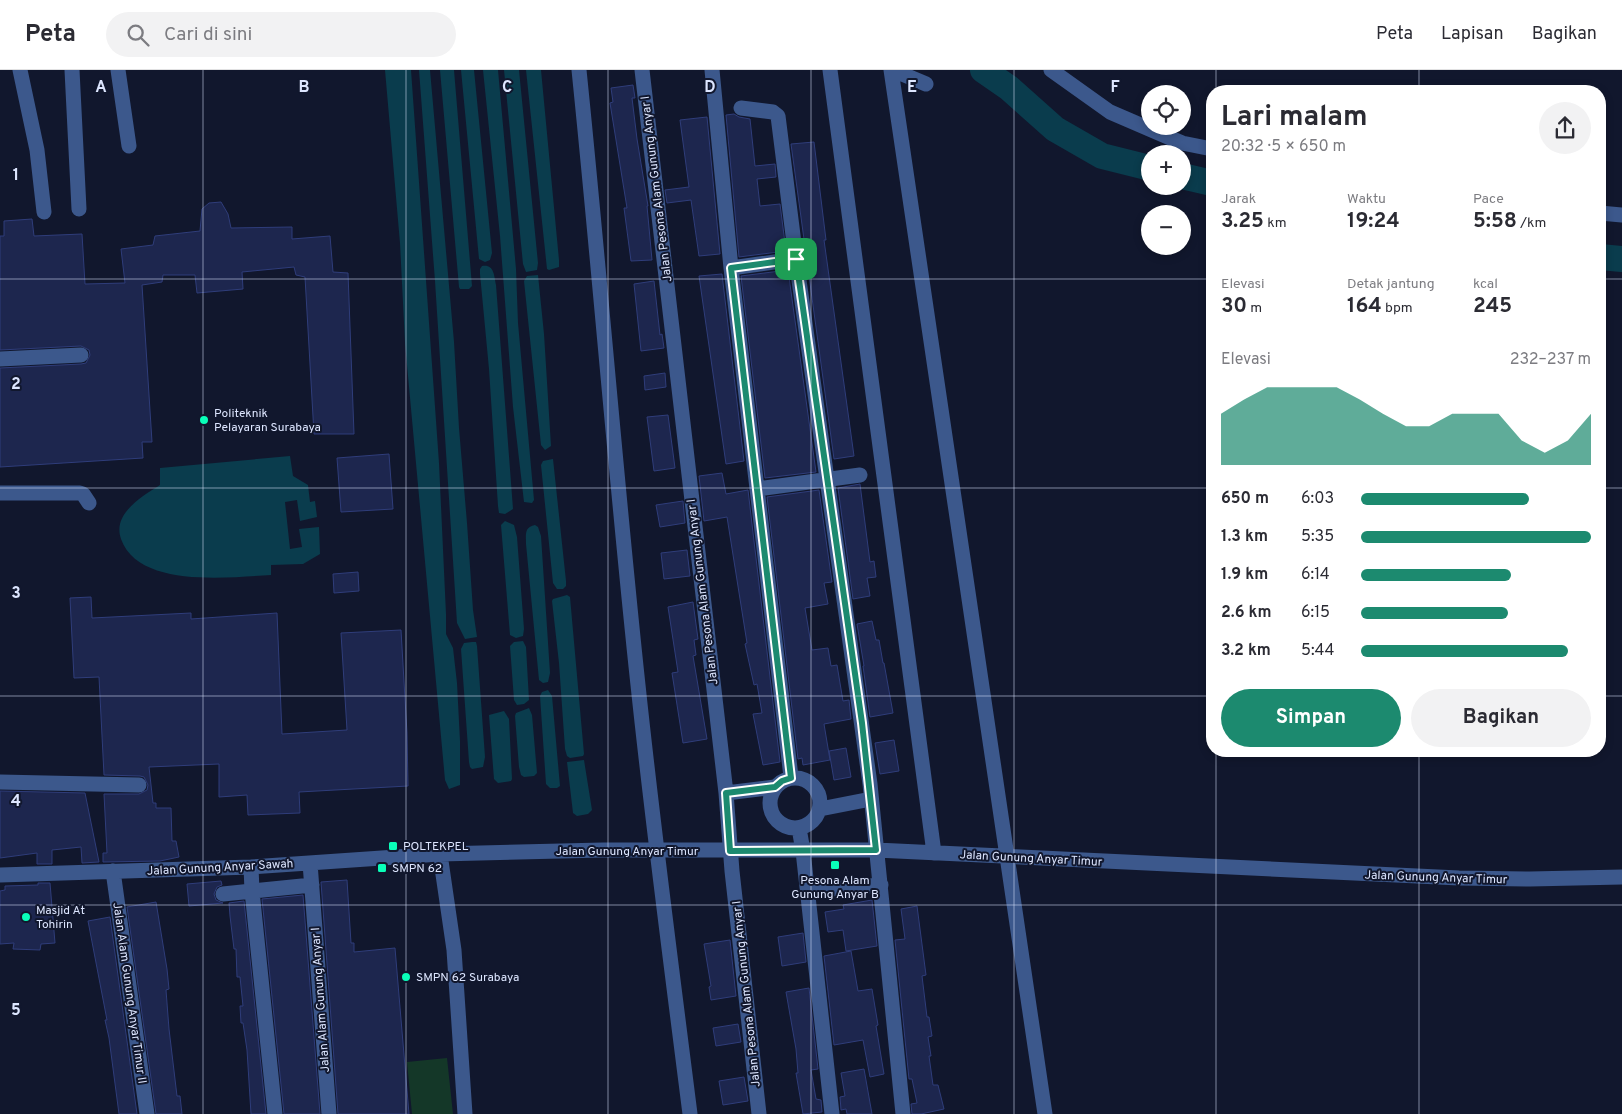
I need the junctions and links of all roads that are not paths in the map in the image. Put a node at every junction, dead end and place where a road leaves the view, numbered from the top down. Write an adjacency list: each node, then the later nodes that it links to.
1 (20, 70): 15 (street)
2 (72, 70): 14 (street)
3 (118, 70): 12 (street)
4 (579, 70): 35 (street)
5 (642, 70): 31 (street, Jalan Pesona Alam Gunung Anyar I)
6 (712, 70): 19 (street)
7 (830, 70): 39 (street)
8 (892, 70): 10 (street); 41 (street)
9 (1051, 70): 13 (street)
10 (926, 84)
11 (741, 108): 18 (street)
12 (129, 146)
13 (1206, 148)
14 (79, 209)
15 (44, 212)
16 (1606, 214): 17 (street)
17 (1622, 215)
18 (796, 259): 19 (street); 23 (street)
19 (731, 268): 24 (street)
20 (81, 355): 21 (street)
21 (0, 359)
22 (860, 475): 23 (street)
23 (828, 479): 24 (street); 32 (street)
24 (757, 489): 27 (street)
25 (0, 493): 26 (street)
26 (89, 504)
27 (791, 778): 30 (street); 33 (street)
28 (0, 782): 29 (street)
29 (139, 785)
30 (775, 787): 31 (street); 34 (street)
31 (726, 793): 37 (street, Jalan Pesona Alam Gunung Anyar I)
32 (872, 799): 33 (street); 36 (street)
33 (820, 809): 34 (street)
34 (799, 828): 38 (street)
35 (657, 850): 37 (street, Jalan Gunung Anyar Timur); 40 (street, Jalan Gunung Anyar Timur); 56 (street)
36 (876, 850): 38 (street, Jalan Gunung Anyar Timur); 39 (street, Jalan Gunung Anyar Timur); 48 (street)
37 (730, 851): 38 (street, Jalan Gunung Anyar Timur); 57 (street, Jalan Pesona Alam Gunung Anyar I)
38 (803, 851): 50 (street)
39 (934, 853): 41 (street, Jalan Gunung Anyar Timur)
40 (440, 854): 42 (street, Jalan Gunung Anyar Sawah); 55 (street)
41 (1006, 856): 46 (street, Jalan Gunung Anyar Timur); 60 (street)
42 (310, 863): 43 (street, Jalan Gunung Anyar Sawah); 47 (street, Jalan Alam Gunung Anyar I)
43 (251, 866): 44 (street, Jalan Gunung Anyar Sawah); 49 (street)
44 (113, 871): 45 (street, Jalan Gunung Anyar Sawah); 52 (street, Jalan Alam Gunung Anyar Timur II)
45 (0, 875)
46 (1622, 877)
47 (312, 885): 49 (street); 54 (street, Jalan Alam Gunung Anyar I)
48 (881, 885): 50 (street); 59 (street)
49 (252, 890): 51 (street); 53 (street)
50 (808, 890): 58 (street)
51 (223, 894)
52 (147, 1114)
53 (275, 1114)
54 (329, 1114)
55 (465, 1114)
56 (690, 1114)
57 (759, 1114)
58 (832, 1114)
59 (903, 1114)
60 (1045, 1114)

